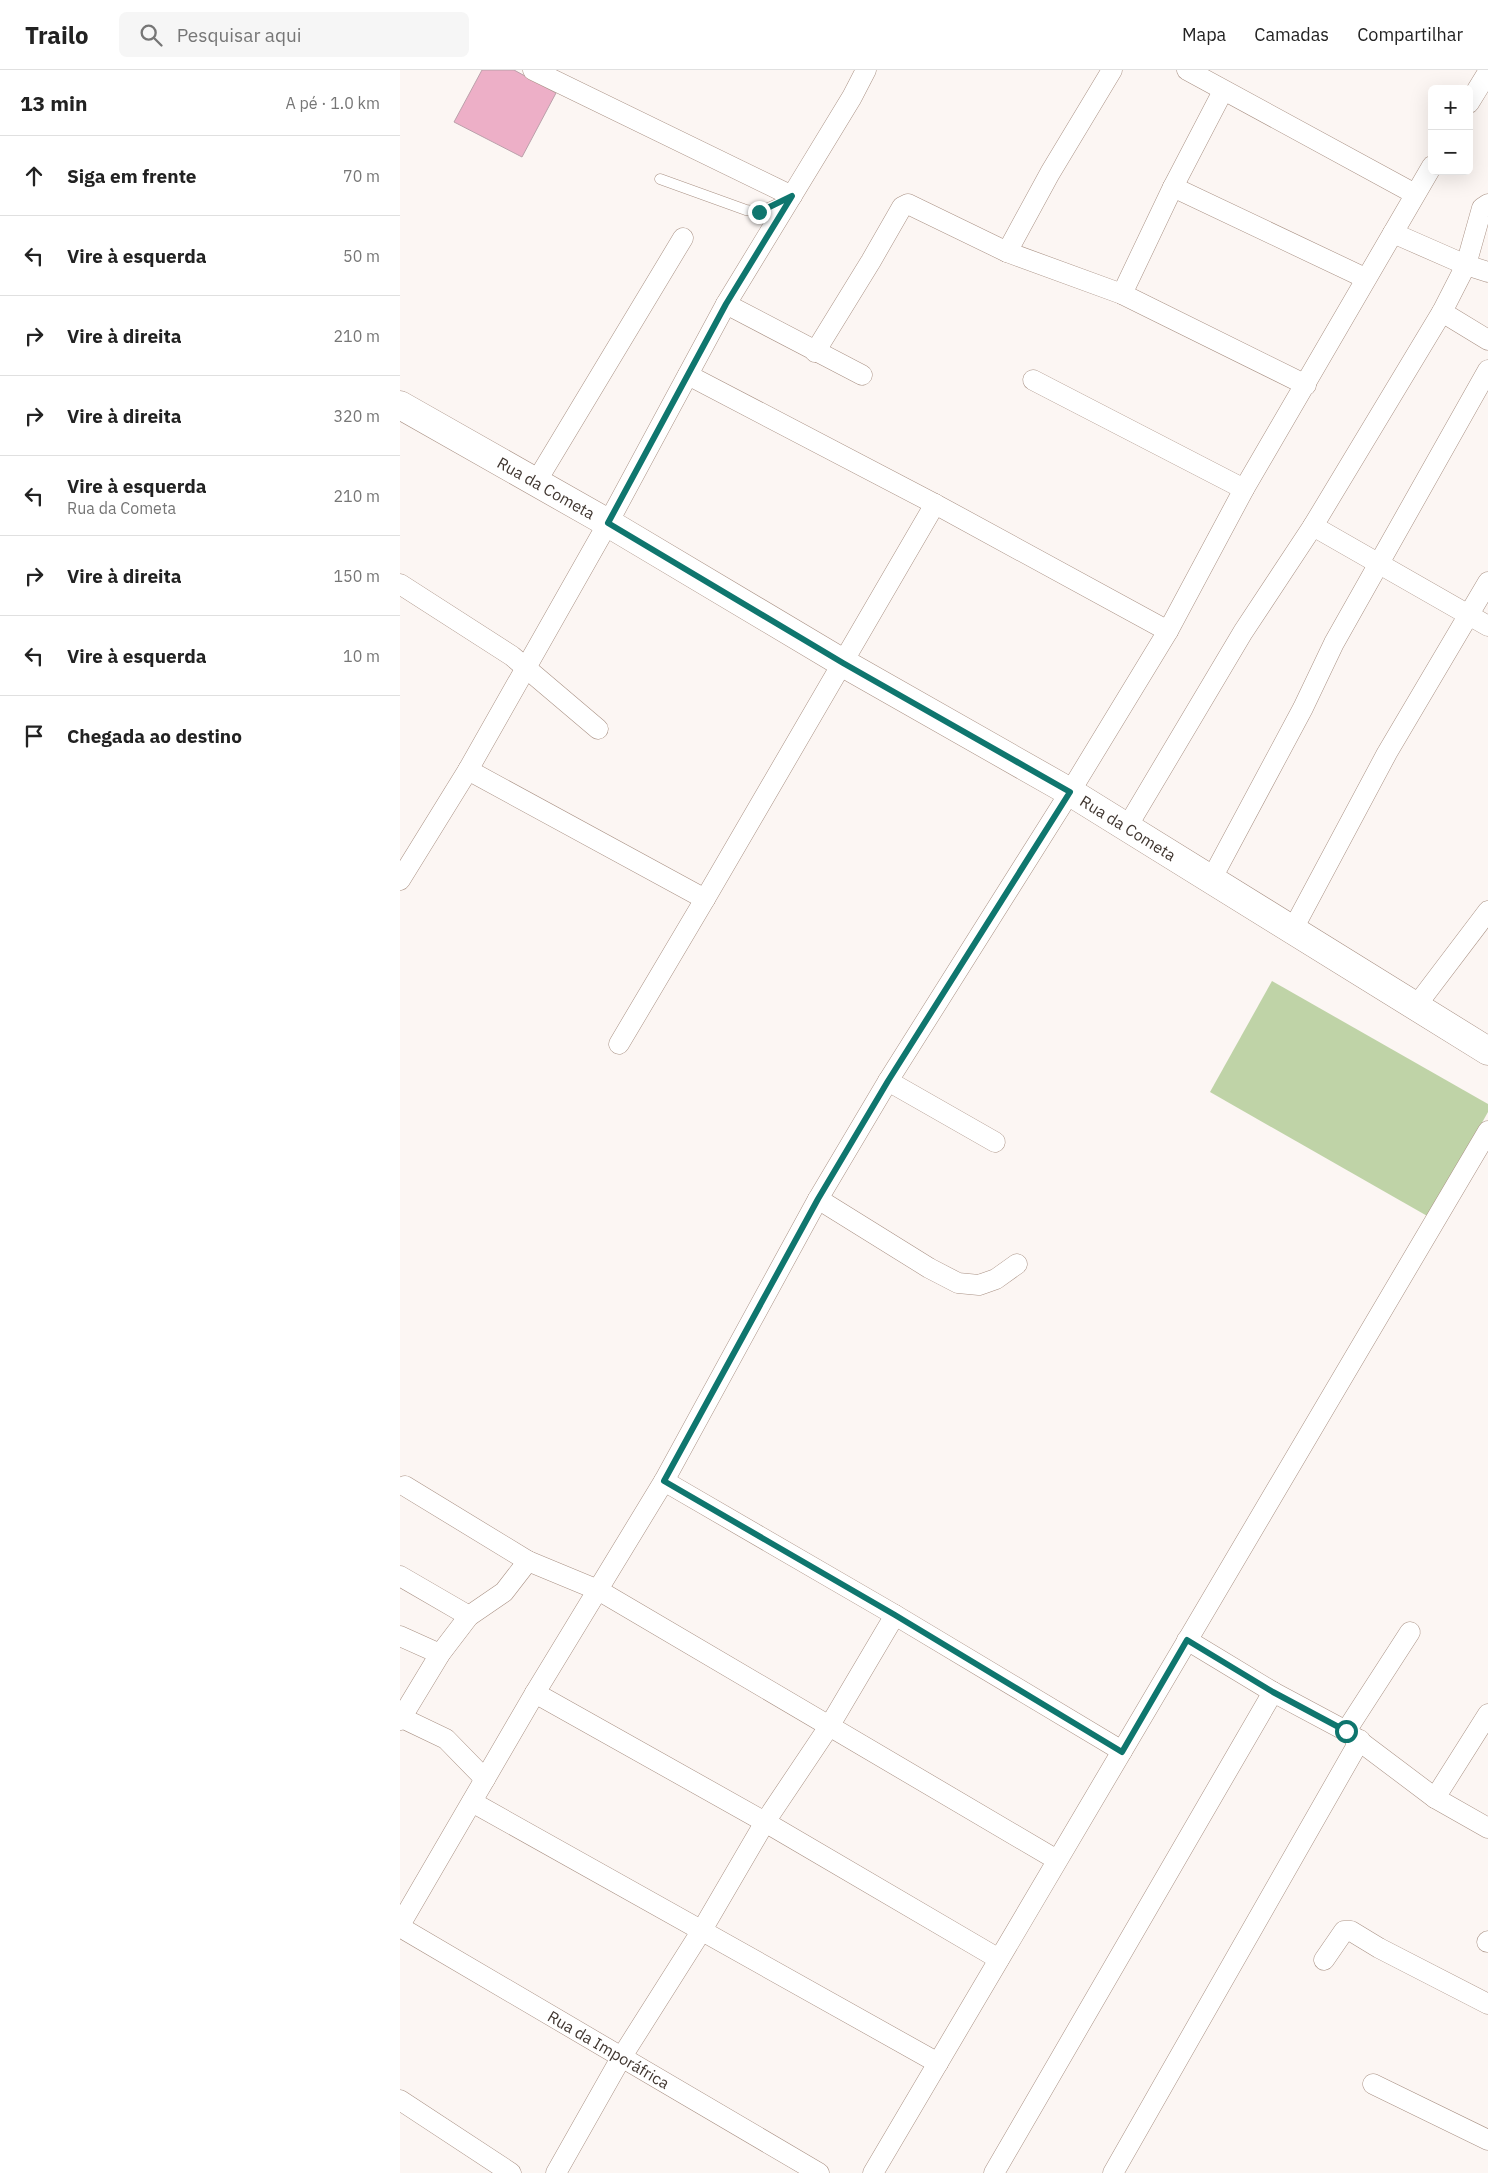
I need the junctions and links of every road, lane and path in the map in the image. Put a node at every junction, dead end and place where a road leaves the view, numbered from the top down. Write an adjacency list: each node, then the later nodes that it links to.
1 (533, 70): 12 (street)
2 (866, 70): 12 (street)
3 (1112, 70): 16 (street)
4 (1187, 70): 6 (street)
5 (1488, 72): 7 (street)
6 (1217, 81): 10 (street); 11 (street)
7 (1473, 96)
8 (1428, 173): 11 (street)
9 (660, 179): 12 (lane)
10 (1173, 187): 19 (street); 20 (street)
11 (1415, 194): 14 (street)
12 (792, 196): 21 (street)
13 (1488, 204): 17 (street)
14 (1393, 233): 17 (street); 19 (street)
15 (683, 238): 31 (street)
16 (1007, 252): 20 (street); 24 (street)
17 (1466, 264): 18 (street); 22 (street)
18 (1488, 272)
19 (1365, 278): 29 (street)
20 (1122, 294): 29 (street)
21 (726, 304): 24 (street); 26 (street)
22 (1442, 312): 23 (street); 35 (street)
23 (1488, 340)
24 (815, 352): 27 (street)
25 (1488, 370): 36 (street)
26 (688, 375): 33 (street); 34 (street)
27 (862, 375)
28 (1033, 380): 32 (street)
29 (1306, 385): 32 (street)
30 (400, 405): 31 (street, Rua da Cometa)
31 (536, 482): 34 (street, Rua da Cometa)
32 (1244, 490): 41 (street)
33 (935, 504): 41 (street); 42 (street)
34 (608, 523): 42 (street, Rua da Cometa); 43 (street)
35 (1313, 526): 36 (street); 47 (street)
36 (1380, 565): 39 (street); 48 (street)
37 (1488, 582): 39 (street)
38 (402, 591): 43 (street)
39 (1469, 615): 40 (street); 52 (street)
40 (1488, 626)
41 (1168, 631): 46 (street)
42 (843, 663): 46 (street, Rua da Cometa); 50 (street)
43 (526, 668): 44 (street); 45 (street)
44 (598, 729)
45 (468, 770): 49 (street); 50 (street)
46 (1070, 792): 47 (street, Rua da Cometa); 56 (street)
47 (1127, 827): 48 (street, Rua da Cometa)
48 (1212, 878): 52 (street, Rua da Cometa)
49 (400, 880)
50 (705, 899): 54 (street)
51 (1488, 911): 53 (street)
52 (1293, 928): 53 (street, Rua da Cometa)
53 (1416, 1006): 55 (street, Rua da Cometa)
54 (618, 1044)
55 (1488, 1051)
56 (888, 1081): 58 (street); 59 (street)
57 (1488, 1131): 70 (street)
58 (996, 1142)
59 (818, 1199): 60 (street); 61 (street)
60 (1017, 1264)
61 (664, 1481): 65 (street); 66 (street)
62 (405, 1486): 63 (street)
63 (528, 1561): 65 (street); 67 (street)
64 (400, 1576): 67 (street)
65 (598, 1590): 73 (street); 76 (street)
66 (895, 1615): 76 (street); 78 (street)
67 (469, 1616): 71 (street)
68 (1410, 1632): 77 (street)
69 (400, 1636): 71 (street)
70 (1187, 1640): 72 (street); 78 (street)
71 (440, 1654): 75 (street)
72 (1273, 1692): 77 (street); 99 (street)
73 (535, 1693): 79 (street); 82 (street)
74 (1488, 1714): 80 (street)
75 (400, 1718): 79 (street)
76 (830, 1725): 82 (street); 84 (street)
77 (1353, 1736): 80 (street); 100 (street)
78 (1122, 1752): 84 (street)
79 (485, 1779): 81 (street)
80 (1435, 1798): 83 (street)
81 (472, 1802): 85 (street); 86 (street)
82 (765, 1822): 86 (street); 87 (street)
83 (1488, 1828)
84 (1057, 1860): 87 (street)
85 (400, 1926): 90 (street, Rua da Imporáfrica)
86 (702, 1930): 90 (street); 91 (street)
87 (999, 1959): 91 (street)
88 (1324, 1960): 89 (street)
89 (1488, 2004)
90 (621, 2058): 96 (street); 97 (street, Rua da Imporáfrica)
91 (938, 2063): 98 (street)
92 (1373, 2084): 94 (street)
93 (400, 2100): 95 (street)
94 (1488, 2140)
95 (511, 2173)
96 (556, 2173)
97 (819, 2173)
98 (873, 2173)
99 (994, 2173)
100 (1113, 2173)

